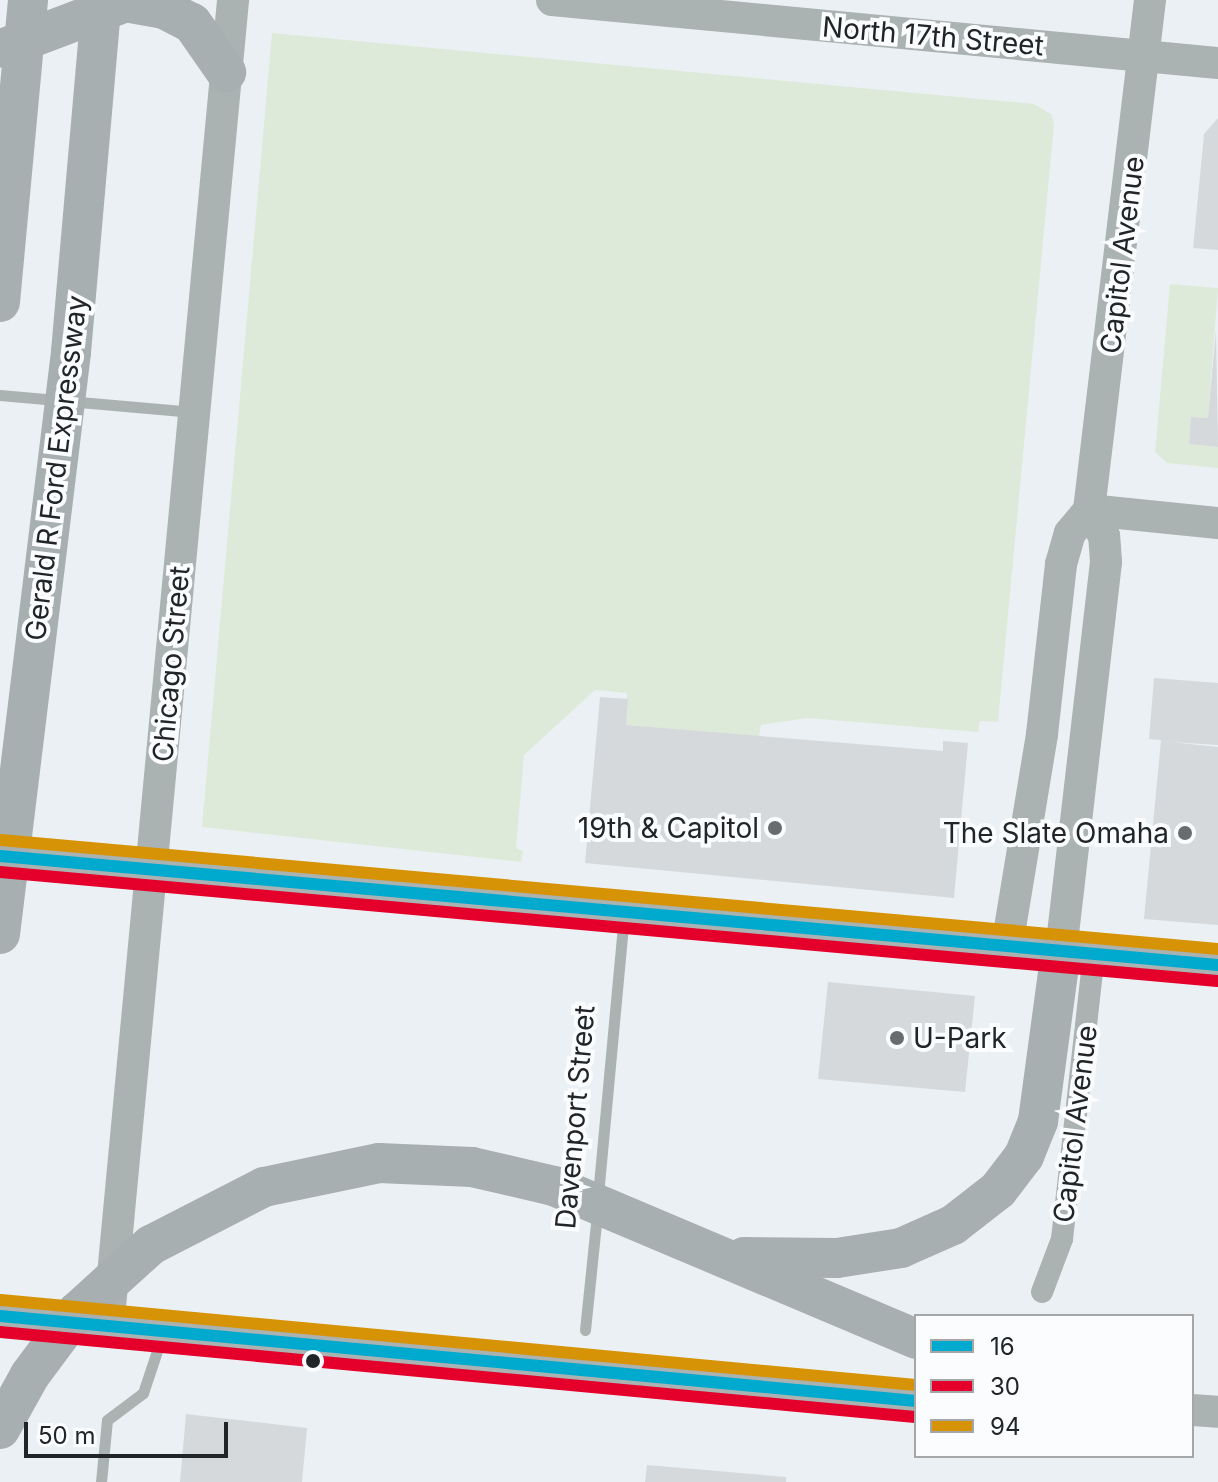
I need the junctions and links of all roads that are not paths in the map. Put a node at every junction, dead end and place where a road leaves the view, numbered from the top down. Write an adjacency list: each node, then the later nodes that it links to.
1 (116, 0): 7 (highway); 10 (highway); 19 (highway, Gerald R Ford Expressway)
2 (233, 0): 10 (street, Chicago Street)
3 (552, 0): 6 (street, North 17th Street)
4 (1150, 0): 8 (street, Capitol Avenue)
5 (28, 1): 11 (highway)
6 (704, 7): 8 (street, North 17th Street)
7 (0, 50)
8 (1145, 56): 9 (street, North 17th Street); 14 (street, Capitol Avenue)
9 (1218, 63)
10 (226, 72): 13 (street, Chicago Street)
11 (0, 302)
12 (0, 395): 13 (lane)
13 (194, 412): 17 (street, Chicago Street)
14 (1089, 510): 15 (street); 20 (street, Capitol Avenue); 21 (street, Capitol Avenue)
15 (1218, 523)
16 (0, 856): 17 (street)
17 (153, 870): 18 (street); 26 (street, Chicago Street)
18 (625, 909): 20 (street); 27 (lane, Davenport Street)
19 (0, 934)
20 (1007, 946): 21 (street)
21 (1077, 952): 22 (street); 23 (highway); 24 (street, Capitol Avenue)
22 (1218, 965)
23 (720, 1254): 29 (highway); 33 (highway)
24 (1042, 1292)
25 (0, 1316): 26 (street)
26 (108, 1328): 28 (street)
27 (585, 1330)
28 (163, 1333): 30 (street); 34 (lane)
29 (914, 1338)
30 (914, 1401)
31 (1194, 1410): 32 (street)
32 (1218, 1412)
33 (0, 1429)
34 (101, 1482)

